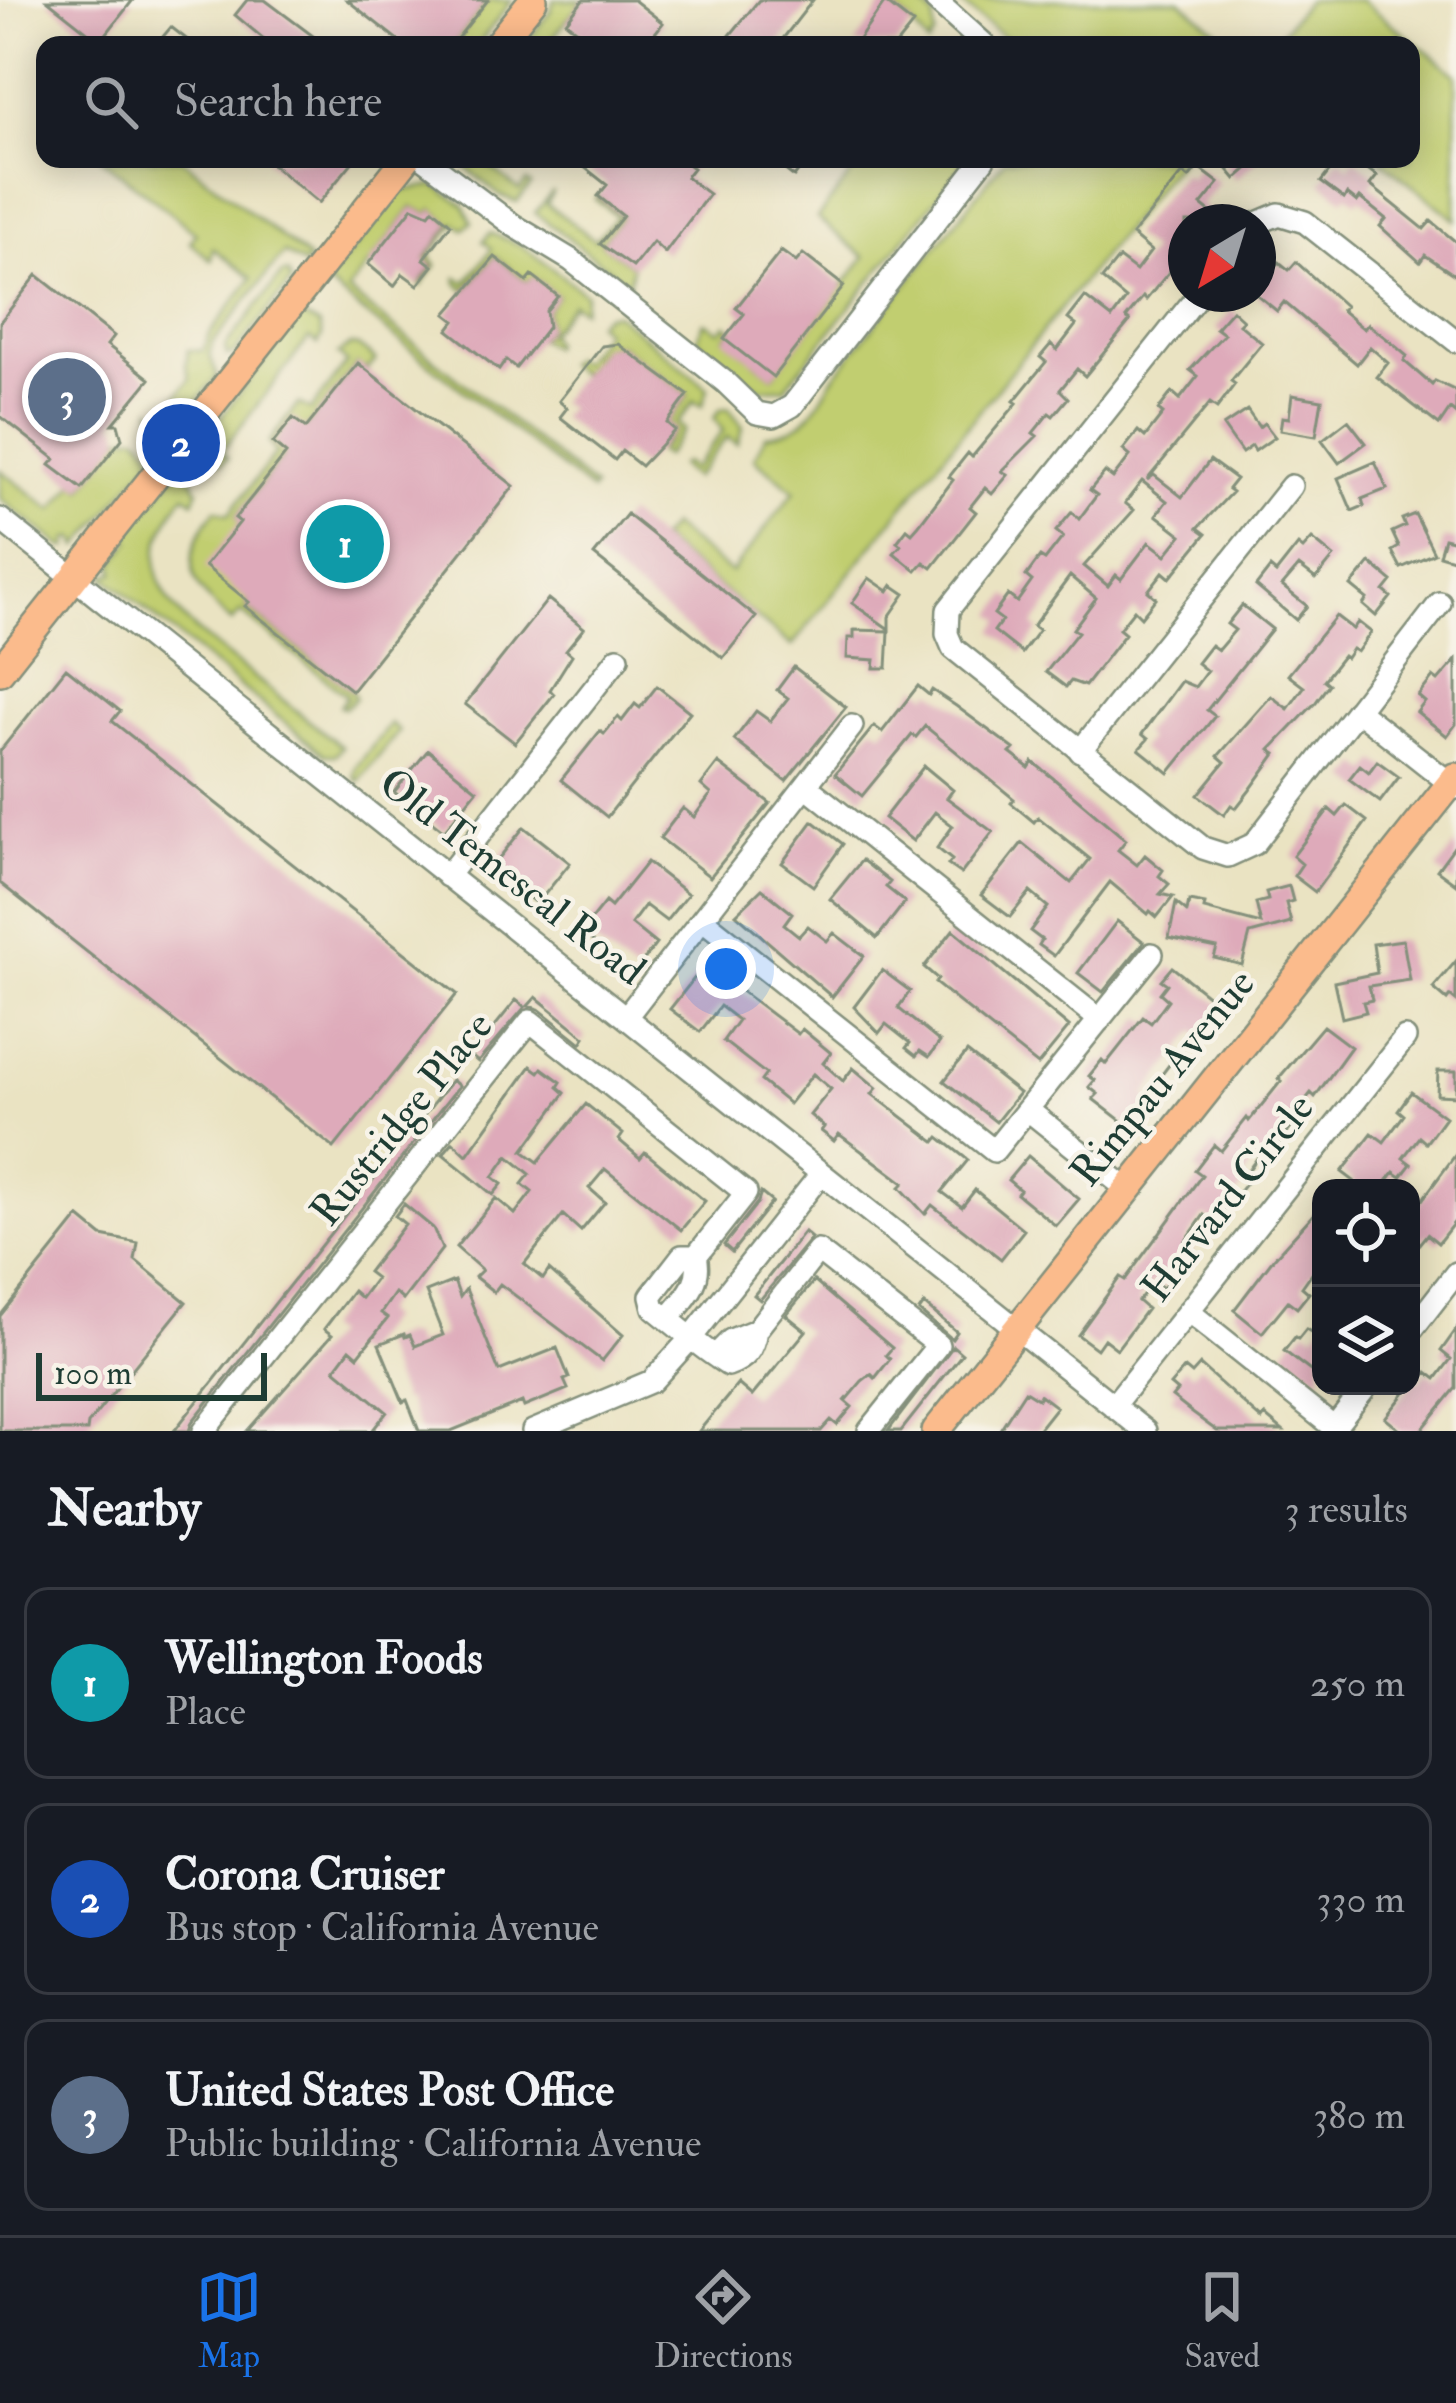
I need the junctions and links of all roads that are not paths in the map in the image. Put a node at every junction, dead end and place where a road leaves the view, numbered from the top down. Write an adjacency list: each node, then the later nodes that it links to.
1 (533, 0): 3 (main road)
2 (935, 0): 4 (street)
3 (504, 36)
4 (975, 36)
5 (399, 168): 13 (main road)
6 (437, 168): 7 (street)
7 (977, 168)
8 (1276, 219): 10 (street)
9 (1185, 312): 19 (street)
10 (1456, 341)
11 (1291, 486): 19 (street)
12 (0, 519): 13 (street, Old Temescal Road)
13 (74, 578): 16 (main road); 22 (street, Old Temescal Road)
14 (1440, 603): 17 (street)
15 (618, 658): 22 (street)
16 (0, 671)
17 (1357, 710): 19 (street); 20 (street)
18 (852, 726): 21 (street)
19 (1081, 751)
20 (1454, 783): 30 (main road, Rimpau Avenue)
21 (806, 785): 23 (street); 26 (street)
22 (446, 876): 25 (street, Old Temescal Road)
23 (702, 919): 25 (street); 28 (street)
24 (1152, 954): 26 (street)
25 (626, 1017): 29 (street, Old Temescal Road)
26 (1100, 1020): 28 (street)
27 (1405, 1038): 32 (street, Harvard Circle)
28 (1028, 1110): 30 (street)
29 (821, 1174): 34 (street, Old Temescal Road); 35 (street)
30 (1127, 1190): 34 (main road, Rimpau Avenue)
31 (1456, 1274): 33 (street)
32 (1188, 1311): 37 (street, Harvard Circle); 38 (street)
33 (1420, 1319)
34 (1017, 1330): 37 (street, Old Temescal Road); 42 (main road, Rimpau Avenue)
35 (691, 1338): 39 (street, Rustridge Place); 40 (street); 41 (street, Rustridge Place)
36 (1361, 1395): 38 (street)
37 (1113, 1406): 43 (street, Old Temescal Road)
38 (1336, 1430)
39 (204, 1431)
40 (533, 1431)
41 (869, 1431)
42 (936, 1431)
43 (1145, 1431)

